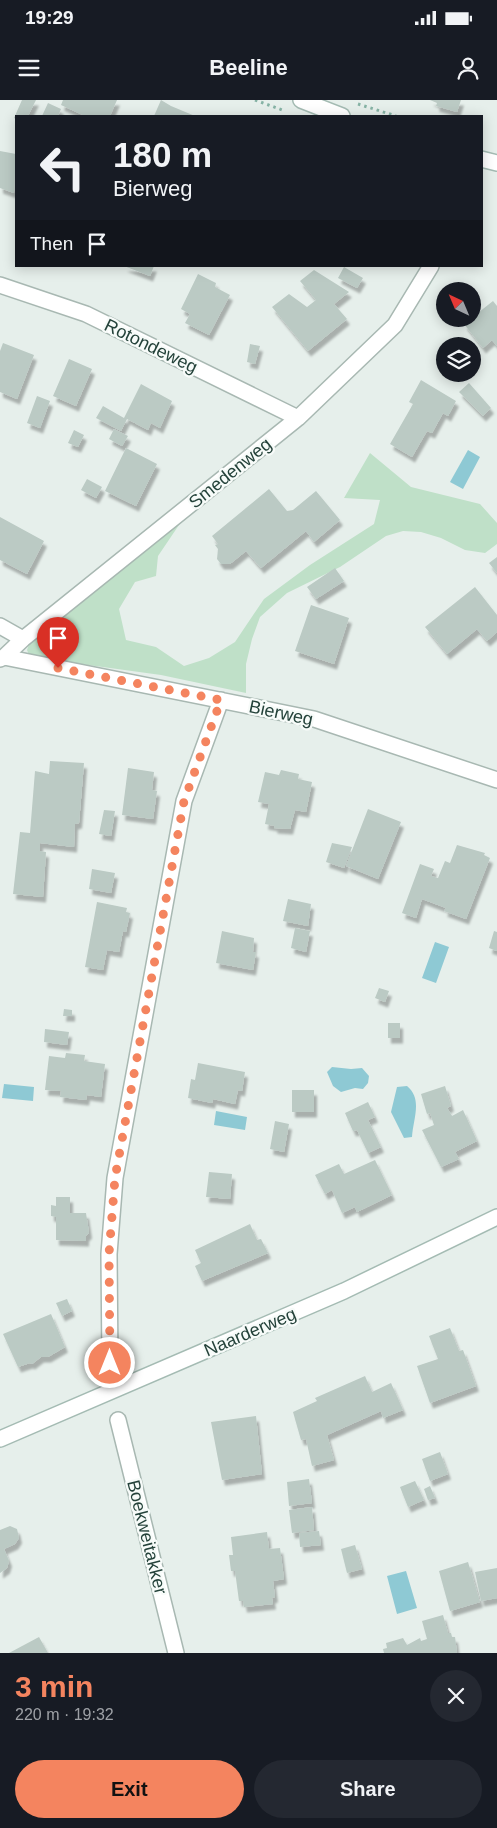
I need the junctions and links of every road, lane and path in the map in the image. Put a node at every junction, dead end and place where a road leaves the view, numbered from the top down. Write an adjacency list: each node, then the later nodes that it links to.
1 (255, 100): 4 (path)
2 (301, 100): 5 (street)
3 (356, 103): 6 (path)
4 (289, 113)
5 (339, 115)
6 (393, 115)
7 (430, 267): 9 (street, Smedenweg)
8 (0, 285): 9 (street, Rotondeweg)
9 (298, 418): 11 (street, Smedenweg)
10 (0, 626): 11 (street)
11 (23, 639): 12 (street, Smedenweg)
12 (2, 658): 13 (street, Bierweg)
13 (221, 700): 14 (street, Bierweg); 16 (street)
14 (497, 780)
15 (497, 1217): 18 (street, Naarderweg)
16 (110, 1363)
17 (118, 1420): 19 (street, Boekweitakker)
18 (0, 1439)
19 (176, 1653)

